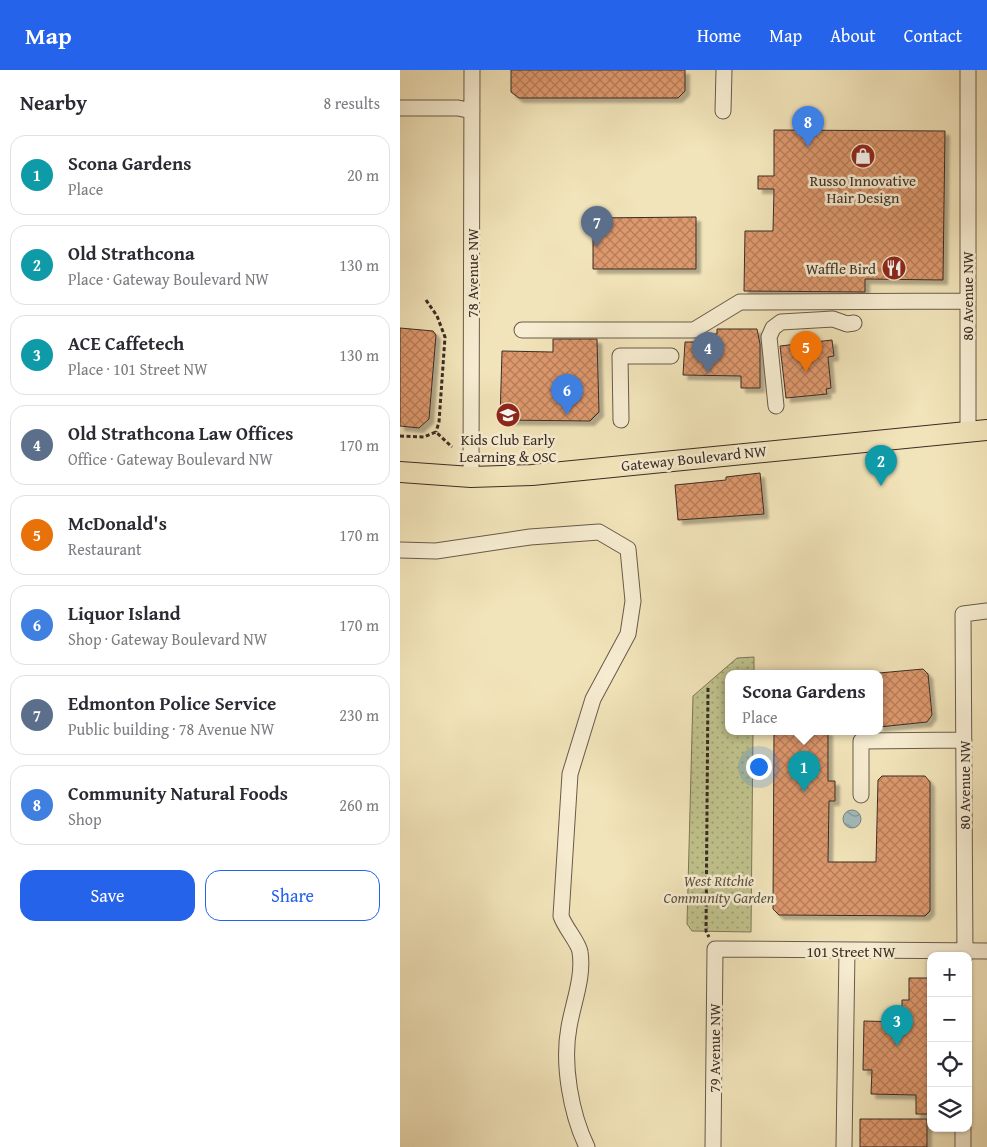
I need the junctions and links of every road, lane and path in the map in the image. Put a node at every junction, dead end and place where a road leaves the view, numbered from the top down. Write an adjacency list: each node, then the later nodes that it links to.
1 (472, 70): 5 (street, 78 Avenue NW)
2 (724, 70): 6 (street)
3 (968, 70): 8 (street, 80 Avenue NW)
4 (400, 108): 5 (street)
5 (472, 111): 19 (street, 78 Avenue NW)
6 (724, 111)
7 (426, 300): 15 (path)
8 (967, 301): 10 (street); 14 (street, 80 Avenue NW)
9 (851, 324): 12 (street)
10 (522, 330)
11 (671, 356): 13 (street)
12 (776, 406)
13 (622, 420)
14 (977, 431): 19 (main road, Gateway Boulevard NW)
15 (436, 432): 16 (path); 17 (path)
16 (400, 436)
17 (452, 447)
18 (400, 472): 19 (main road, Gateway Boulevard NW)
19 (471, 477)
20 (400, 550): 32 (street)
21 (987, 611): 23 (street, 80 Avenue NW)
22 (708, 688): 25 (path)
23 (964, 740): 24 (street); 29 (street, 80 Avenue NW)
24 (861, 795)
25 (714, 949): 26 (street, 101 Street NW); 33 (street, 79 Avenue NW)
26 (847, 951): 28 (street, 101 Street NW); 34 (street)
27 (987, 951): 30 (street, 101 Street NW)
28 (927, 952)
29 (965, 952)
30 (972, 952)
31 (963, 1132): 35 (street)
32 (587, 1147)
33 (713, 1147)
34 (844, 1147)
35 (963, 1147)

